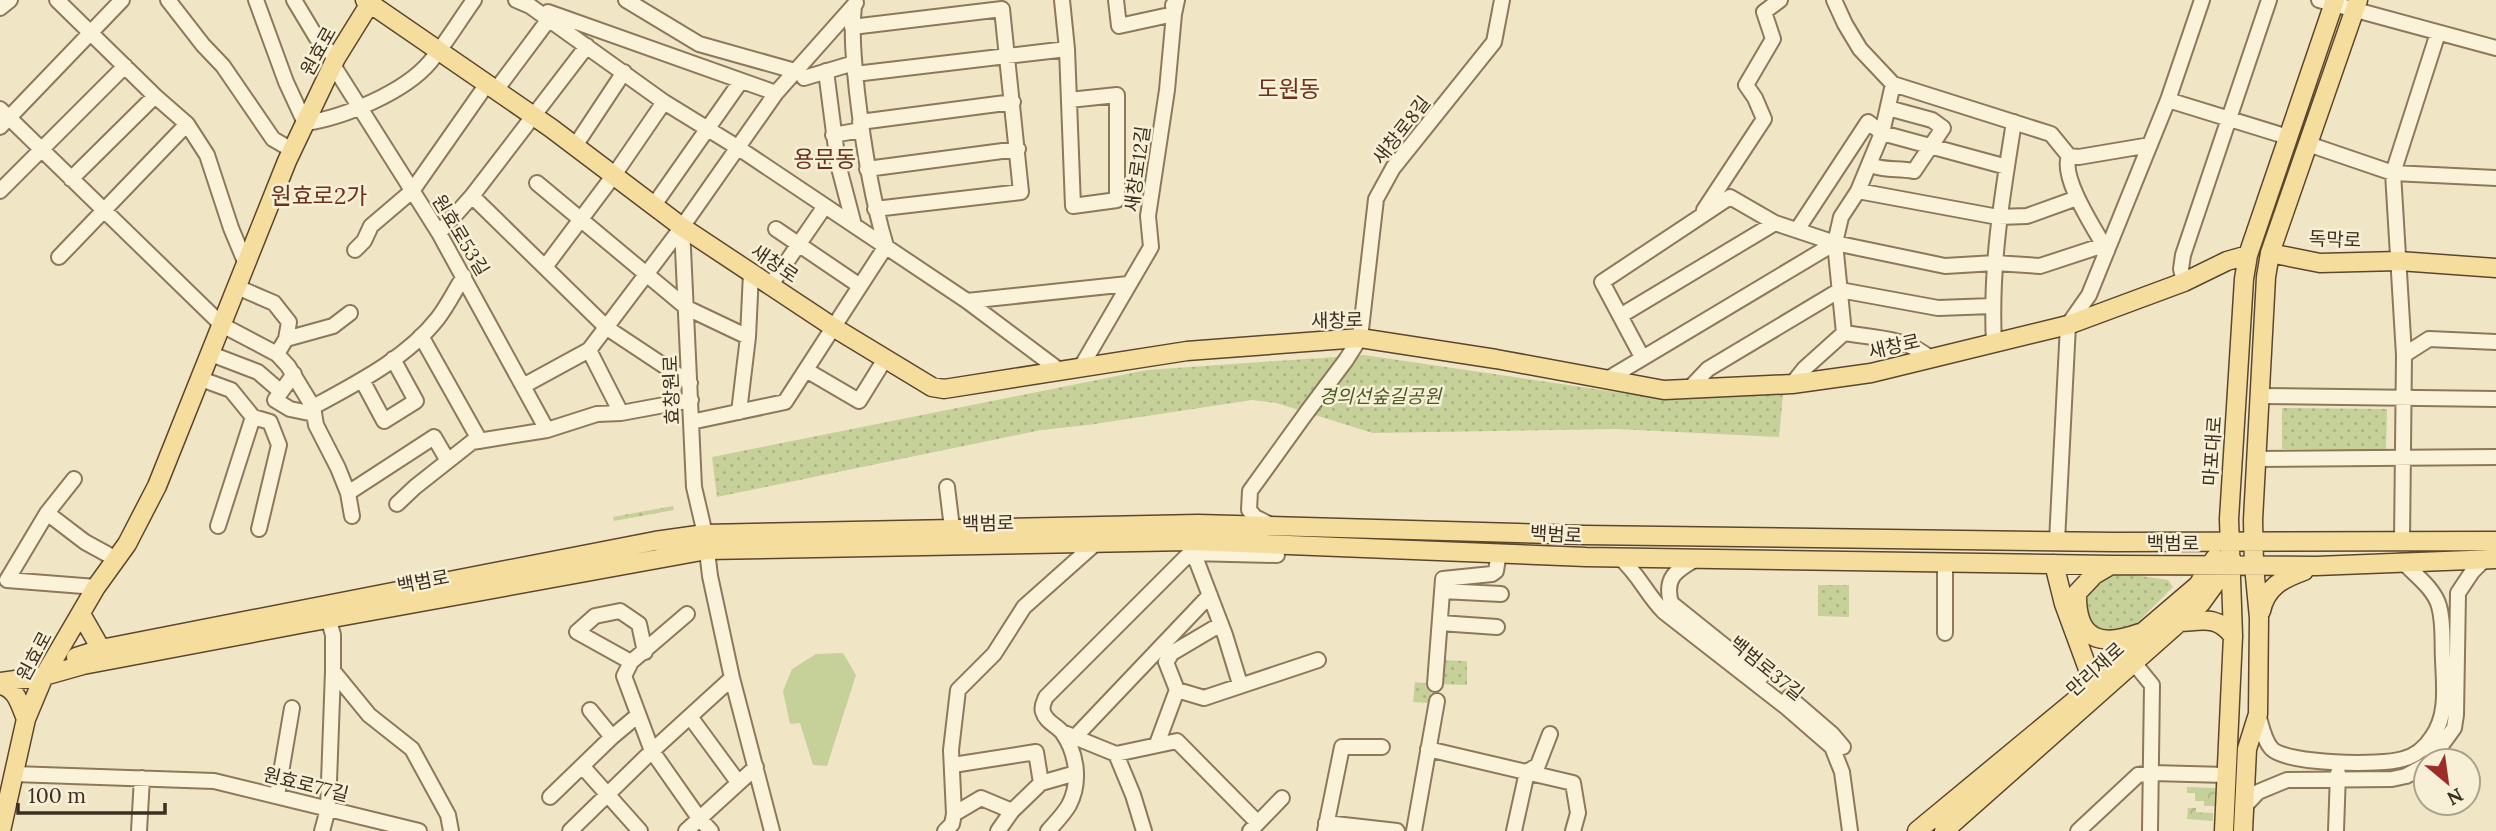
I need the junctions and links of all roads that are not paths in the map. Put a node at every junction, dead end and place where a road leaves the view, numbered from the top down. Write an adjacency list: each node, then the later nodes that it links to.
1 (10, 0): 22 (street)
2 (122, 0): 26 (street)
3 (168, 0): 67 (street)
4 (257, 0): 53 (street)
5 (293, 0): 32 (street, 원효로53길)
6 (474, 0): 30 (street)
7 (626, 0): 37 (street)
8 (1062, 0): 29 (street)
9 (1116, 0): 20 (street)
10 (1502, 0): 129 (street, 새창로8길)
11 (1780, 0): 86 (street)
12 (1834, 0): 39 (street)
13 (2202, 0): 44 (street)
14 (2269, 0): 51 (street)
15 (369, 1): 30 (main road, 새창로); 32 (main road, 원효로)
16 (2329, 1): 21 (street, 마포대로); 59 (main road, 마포대로)
17 (63, 2): 26 (street)
18 (857, 2): 24 (street); 37 (street)
19 (523, 3): 23 (street); 38 (street)
20 (1174, 4): 112 (street, 새창로12길)
21 (2356, 5): 25 (street, 마포대로); 60 (main road, 마포대로)
22 (0, 8)
23 (549, 19): 27 (street); 40 (street)
24 (852, 27): 31 (street); 34 (street)
25 (2438, 33): 28 (street, 마포대로); 72 (street)
26 (89, 34): 33 (street); 50 (street)
27 (587, 46): 36 (street); 49 (street)
28 (2496, 48)
29 (1067, 49): 31 (street); 43 (street)
30 (439, 50): 40 (main road, 새창로); 47 (street)
31 (1007, 56): 34 (street); 46 (street)
32 (335, 61): 47 (street, 원효로53길); 53 (main road, 원효로)
33 (125, 65): 42 (street); 65 (street)
34 (854, 68): 35 (street); 55 (street)
35 (826, 71): 37 (street); 58 (street)
36 (624, 72): 45 (street); 62 (street)
37 (799, 75): 41 (street)
38 (741, 81): 41 (street); 56 (street)
39 (1893, 84): 48 (street); 52 (street)
40 (492, 87): 49 (main road, 새창로); 78 (street)
41 (776, 93): 64 (street)
42 (155, 96): 54 (street); 75 (street)
43 (1069, 100): 43 (street)
44 (2168, 100): 51 (street); 61 (street)
45 (664, 102): 56 (street); 73 (street)
46 (1013, 102): 55 (street); 66 (street)
47 (360, 106): 53 (street); 78 (street, 원효로53길)
48 (1888, 108): 57 (street); 63 (street)
49 (535, 117): 62 (main road, 새창로); 80 (street)
50 (3, 118): 65 (street)
51 (2230, 119): 59 (street); 111 (street)
52 (2014, 122): 68 (street); 70 (street)
53 (305, 123): 67 (main road, 원효로)
54 (187, 124): 85 (street); 105 (street)
55 (861, 126): 58 (street); 71 (street)
56 (708, 129): 64 (street); 82 (street)
57 (1882, 133): 63 (street); 69 (street); 93 (street)
58 (833, 135): 90 (street)
59 (2288, 137): 101 (main road, 마포대로)
60 (2308, 144): 72 (street); 100 (main road, 마포대로)
61 (2150, 145): 68 (street); 98 (street)
62 (575, 146): 73 (main road, 새창로)
63 (1932, 146): 69 (street); 70 (street)
64 (737, 147): 83 (street); 91 (street)
65 (40, 149): 75 (street); 77 (street)
66 (1017, 149): 71 (street); 84 (street)
67 (292, 150): 105 (main road, 원효로)
68 (2069, 156): 81 (street)
69 (1870, 165): 79 (street)
70 (2007, 167): 87 (street)
71 (867, 169): 84 (street)
72 (2393, 173): 74 (street); 103 (street)
73 (614, 175): 82 (main road, 새창로); 88 (street)
74 (2496, 178)
75 (71, 179): 85 (street)
76 (537, 183): 88 (street)
77 (0, 191)
78 (412, 191): 94 (street, 원효로53길); 99 (street)
79 (1858, 191): 87 (street); 95 (street)
80 (472, 196): 94 (street); 106 (street)
81 (2077, 198): 87 (street); 98 (street)
82 (654, 205): 91 (main road, 새창로)
83 (825, 206): 90 (street); 96 (street)
84 (875, 209): 97 (street)
85 (103, 211): 102 (street); 123 (street)
86 (1700, 217): 89 (street); 121 (street)
87 (1998, 217): 104 (street)
88 (581, 218): 106 (street); 109 (street)
89 (1775, 223): 93 (street); 121 (street)
90 (854, 225): 97 (street)
91 (682, 227): 108 (main road, 새창로); 109 (street); 119 (street, 효창원로)
92 (776, 229): 96 (street)
93 (1797, 230): 95 (street)
94 (439, 233): 110 (street, 원효로53길)
95 (1835, 243): 104 (street); 116 (street); 137 (street)
96 (799, 245): 113 (street); 114 (street)
97 (886, 247): 114 (street); 117 (street)
98 (2105, 248): 104 (street); 122 (street)
99 (355, 250)
100 (2270, 253): 103 (main road, 독막로); 153 (main road, 마포대로)
101 (2248, 255): 111 (main road, 새창로); 175 (main road, 마포대로)
102 (59, 257)
103 (2399, 261): 107 (main road, 독막로); 136 (street)
104 (1995, 263): 118 (street)
105 (246, 264): 115 (main road, 원효로)
106 (545, 267): 125 (street)
107 (2496, 268)
108 (751, 273): 113 (main road, 새창로); 128 (street)
109 (646, 275): 119 (street); 125 (street)
110 (464, 276): 127 (street); 150 (street, 원효로53길)
111 (2184, 282): 122 (main road, 새창로)
112 (1128, 284): 117 (street); 141 (street, 새창로12길)
113 (770, 286): 124 (main road, 새창로)
114 (860, 286): 124 (street)
115 (237, 287): 123 (main road, 원효로); 130 (street)
116 (1840, 290): 118 (street); 126 (street); 151 (street)
117 (967, 301): 143 (street)
118 (1992, 306): 132 (street)
119 (687, 307): 128 (street); 148 (street, 효창원로)
120 (350, 313): 130 (street)
121 (1620, 316): 137 (street)
122 (2068, 324): 132 (main road, 새창로); 186 (street)
123 (222, 325): 134 (main road, 원효로); 135 (street)
124 (833, 327): 139 (main road, 새창로); 142 (street)
125 (607, 328): 133 (street); 148 (street)
126 (1844, 333): 140 (street); 149 (street)
127 (421, 336): 138 (street); 163 (street)
128 (748, 337): 158 (street)
129 (1360, 338): 141 (main road, 새창로); 147 (main road, 새창로); 172 (street, bridge)
130 (286, 339): 135 (street)
131 (2496, 342): 136 (street)
132 (1994, 343): 140 (main road, 새창로)
133 (589, 350): 150 (street); 159 (street)
134 (211, 354): 145 (main road, 원효로); 152 (street)
135 (277, 355): 144 (street)
136 (2403, 355): 154 (street)
137 (1642, 358): 147 (street)
138 (393, 359): 146 (street); 146 (street)
139 (885, 359): 142 (street); 143 (main road, 새창로)
140 (1931, 359): 149 (main road, 새창로)
141 (1081, 367): 143 (main road, 새창로)
142 (806, 370): 158 (street)
143 (1059, 370)
144 (294, 374): 152 (street); 157 (street)
145 (201, 379): 160 (street); 200 (main road, 원효로)
146 (362, 380): 157 (street)
147 (1606, 380): 151 (main road, 새창로)
148 (690, 383): 156 (street, 효창원로)
149 (1792, 384): 151 (main road, 새창로)
150 (523, 386): 162 (street, 원효로53길)
151 (1689, 389)
152 (281, 391): 157 (street)
153 (2259, 396): 154 (street); 165 (main road, 마포대로)
154 (2403, 399): 155 (street); 166 (street)
155 (2496, 399)
156 (691, 400): 159 (street); 161 (street, 효창원로)
157 (314, 411): 170 (street)
158 (739, 412): 161 (street)
159 (621, 413): 162 (street)
160 (253, 417): 179 (street); 182 (street)
161 (691, 422): 189 (street, 효창원로)
162 (547, 430): 163 (street)
163 (480, 441): 167 (street)
164 (2496, 457): 166 (street)
165 (2256, 459): 166 (street); 176 (main road, 마포대로)
166 (2402, 459): 187 (street)
167 (448, 461): 170 (street); 171 (street)
168 (74, 480): 173 (street)
169 (947, 487): 181 (street, 백범로)
170 (348, 493): 174 (street)
171 (397, 504)
172 (1249, 510): 178 (street, 백범로); 180 (street)
173 (47, 513): 200 (street); 211 (street)
174 (352, 516)
175 (2229, 519): 191 (main road); 192 (main road, 마포대로)
176 (2253, 520): 192 (main road, 마포대로); 193 (main road)
177 (1198, 524): 178 (main road, 백범로); 181 (main road, 백범로); 194 (main road)
178 (1223, 524): 180 (main road, 백범로)
179 (218, 526)
180 (1273, 526): 183 (main road, 백범로)
181 (952, 528): 185 (main road, 백범로)
182 (259, 529)
183 (1584, 535): 184 (main road, 백범로); 198 (main road)
184 (1825, 538): 186 (main road, 백범로); 203 (main road)
185 (786, 540): 189 (main road, 백범로); 190 (main road, 백범로)
186 (2057, 541): 191 (main road, 백범로)
187 (2402, 541): 188 (main road, 백범로); 193 (main road, 백범로)
188 (2496, 541)
189 (706, 542): 197 (main road, 백범로); 233 (street, 효창원로)
190 (1097, 542): 194 (main road, 백범로); 256 (street)
191 (2183, 542): 192 (main road, 백범로)
192 (2237, 542): 193 (main road, 백범로); 207 (main road, 마포대로); 209 (main road, 마포대로)
193 (2290, 542)
194 (1189, 547): 195 (main road, 백범로); 196 (street); 214 (street); 246 (street)
195 (1499, 552): 198 (main road, 백범로); 212 (street)
196 (1277, 555)
197 (619, 556): 215 (main road, 백범로); 215 (main road, 백범로)
198 (1586, 557): 199 (main road, 백범로)
199 (1619, 557): 201 (main road, 백범로); 300 (street, 백범로37길)
200 (116, 559): 211 (main road, 원효로)
201 (1696, 559): 203 (main road, 백범로); 301 (street, 백범로37길)
202 (2491, 559): 204 (main road, 백범로); 251 (street, 백범로)
203 (1826, 560): 205 (main road, 백범로)
204 (2402, 561): 210 (main road, 백범로); 255 (street)
205 (1945, 562): 206 (main road, 백범로); 224 (street)
206 (2054, 564): 208 (main road, 백범로); 237 (main road)
207 (2221, 564): 208 (main road, 백범로); 209 (main road, 백범로); 219 (main road, 만리재로); 223 (main road, 만리재로); 225 (main road, 마포대로)
208 (2111, 565): 223 (main road)
209 (2254, 566): 210 (main road, 백범로); 218 (main road, 마포대로)
210 (2316, 566): 218 (main road)
211 (96, 587): 216 (main road, 원효로)
212 (1442, 591): 213 (street); 220 (street)
213 (1501, 594)
214 (1210, 595): 221 (street); 246 (street)
215 (326, 613): 226 (main road, 백범로); 231 (street)
216 (81, 614): 226 (main road); 232 (main road, 원효로)
217 (687, 614): 227 (street)
218 (2259, 618): 242 (main road, 마포대로)
219 (2179, 622): 225 (main road); 230 (main road, 만리재로)
220 (1440, 623): 222 (street); 236 (street)
221 (1221, 624): 235 (street); 238 (street)
222 (1497, 627)
223 (2143, 632): 237 (main road, 만리재로)
224 (1945, 634)
225 (2233, 636): 264 (main road, 마포대로)
226 (109, 652): 232 (main road, 백범로)
227 (645, 652): 229 (street); 229 (street)
228 (1318, 660): 235 (street)
229 (631, 662): 243 (street)
230 (2134, 663): 261 (street); 281 (main road, 만리재로)
231 (333, 671): 274 (street); 286 (street)
232 (44, 676): 234 (main road, 백범로); 245 (main road, 원효로)
233 (732, 678): 244 (street); 258 (street, 효창원로)
234 (0, 684): 245 (main road)
235 (1240, 684): 238 (street)
236 (1435, 684)
237 (2090, 688): 302 (main road, 만리재로)
238 (1177, 690): 249 (street)
239 (1437, 701): 252 (street)
240 (292, 708): 270 (street)
241 (590, 710): 248 (street)
242 (2258, 714): 255 (street); 273 (main road, 마포대로)
243 (637, 716): 248 (street); 253 (street)
244 (691, 718): 253 (street); 267 (street)
245 (26, 719): 263 (main road, 원효로)
246 (1068, 734): 254 (street); 260 (street)
247 (1550, 734): 259 (street)
248 (612, 737): 257 (street)
249 (1157, 744): 254 (street); 279 (street)
250 (1382, 747): 280 (street)
251 (2440, 747)
252 (1429, 749): 259 (street); 297 (street)
253 (652, 751): 269 (street); 277 (street)
254 (1115, 754): 295 (street)
255 (2338, 762): 266 (street)
256 (953, 765): 268 (street); 276 (street)
257 (583, 767): 269 (street); 271 (street)
258 (756, 767): 267 (street); 291 (street, 효창원로)
259 (1527, 772): 298 (street); 299 (street)
260 (1076, 773): 268 (street); 294 (street)
261 (2152, 773): 264 (street); 303 (street); 304 (street)
262 (2412, 773): 266 (street)
263 (14, 774): 265 (street, 원효로77길); 282 (main road, 원효로)
264 (2225, 775): 305 (main road, 마포대로)
265 (142, 778): 270 (street, 원효로77길); 283 (street)
266 (2337, 779): 273 (street); 307 (street)
267 (738, 782): 277 (street)
268 (1041, 783): 275 (street)
269 (607, 794): 287 (street); 288 (street)
270 (277, 796): 274 (street, 원효로77길)
271 (550, 797)
272 (1282, 798): 279 (street)
273 (2243, 808): 306 (main road, 마포대로)
274 (328, 809): 278 (street, 원효로77길); 284 (street)
275 (1012, 811): 276 (street); 293 (street)
276 (954, 814): 292 (street)
277 (699, 818): 289 (street); 290 (street)
278 (372, 826): 285 (street, 원효로77길)
279 (1253, 827)
280 (1326, 827): 296 (street)
281 (1953, 828)
282 (1, 831)
283 (139, 831)
284 (322, 831)
285 (419, 831)
286 (452, 831)
287 (570, 831)
288 (640, 831)
289 (686, 831)
290 (711, 831)
291 (772, 831)
292 (945, 831)
293 (998, 831)
294 (1048, 831)
295 (1144, 831)
296 (1397, 831)
297 (1414, 831)
298 (1514, 831)
299 (1573, 831)
300 (1850, 831)
301 (1859, 831)
302 (1917, 831)
303 (2078, 831)
304 (2150, 831)
305 (2224, 831)
306 (2243, 831)
307 (2336, 831)

